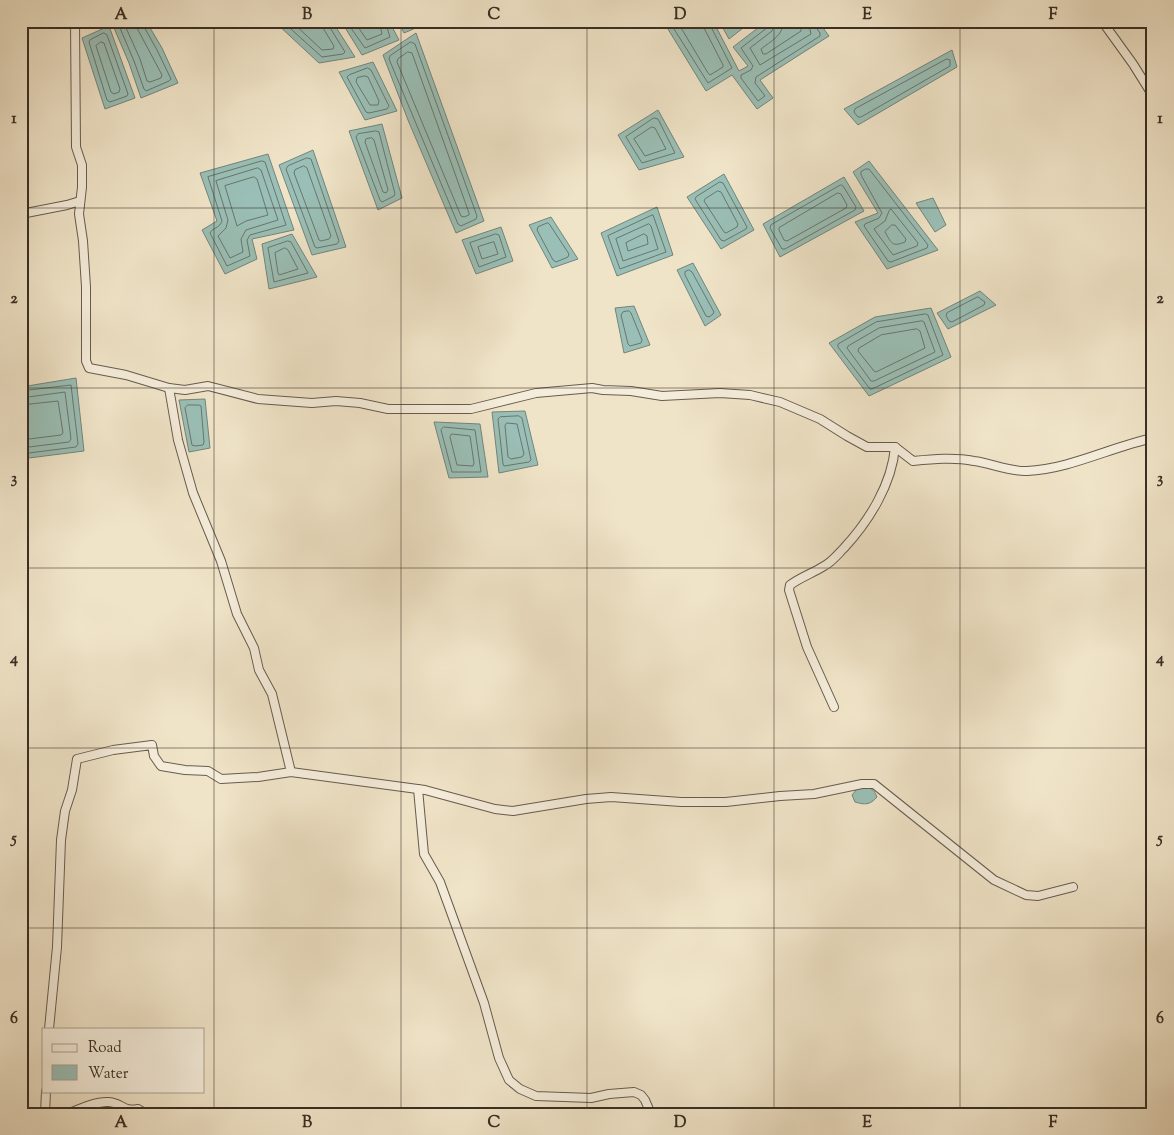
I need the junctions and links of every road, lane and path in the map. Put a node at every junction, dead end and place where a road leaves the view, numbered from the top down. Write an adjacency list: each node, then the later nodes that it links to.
1 (75, 21): 4 (street)
2 (1102, 21): 3 (street)
3 (1153, 96)
4 (80, 200): 5 (street); 6 (street)
5 (21, 214)
6 (169, 388): 8 (street); 10 (street)
7 (1153, 438): 8 (street)
8 (895, 447): 9 (street)
9 (834, 707)
10 (291, 772): 11 (street); 13 (street)
11 (418, 789): 12 (street); 18 (street)
12 (1073, 887)
13 (50, 1028)
14 (46, 1092): 15 (street)
15 (45, 1114)
16 (67, 1114): 17 (street)
17 (146, 1114)
18 (650, 1114)

